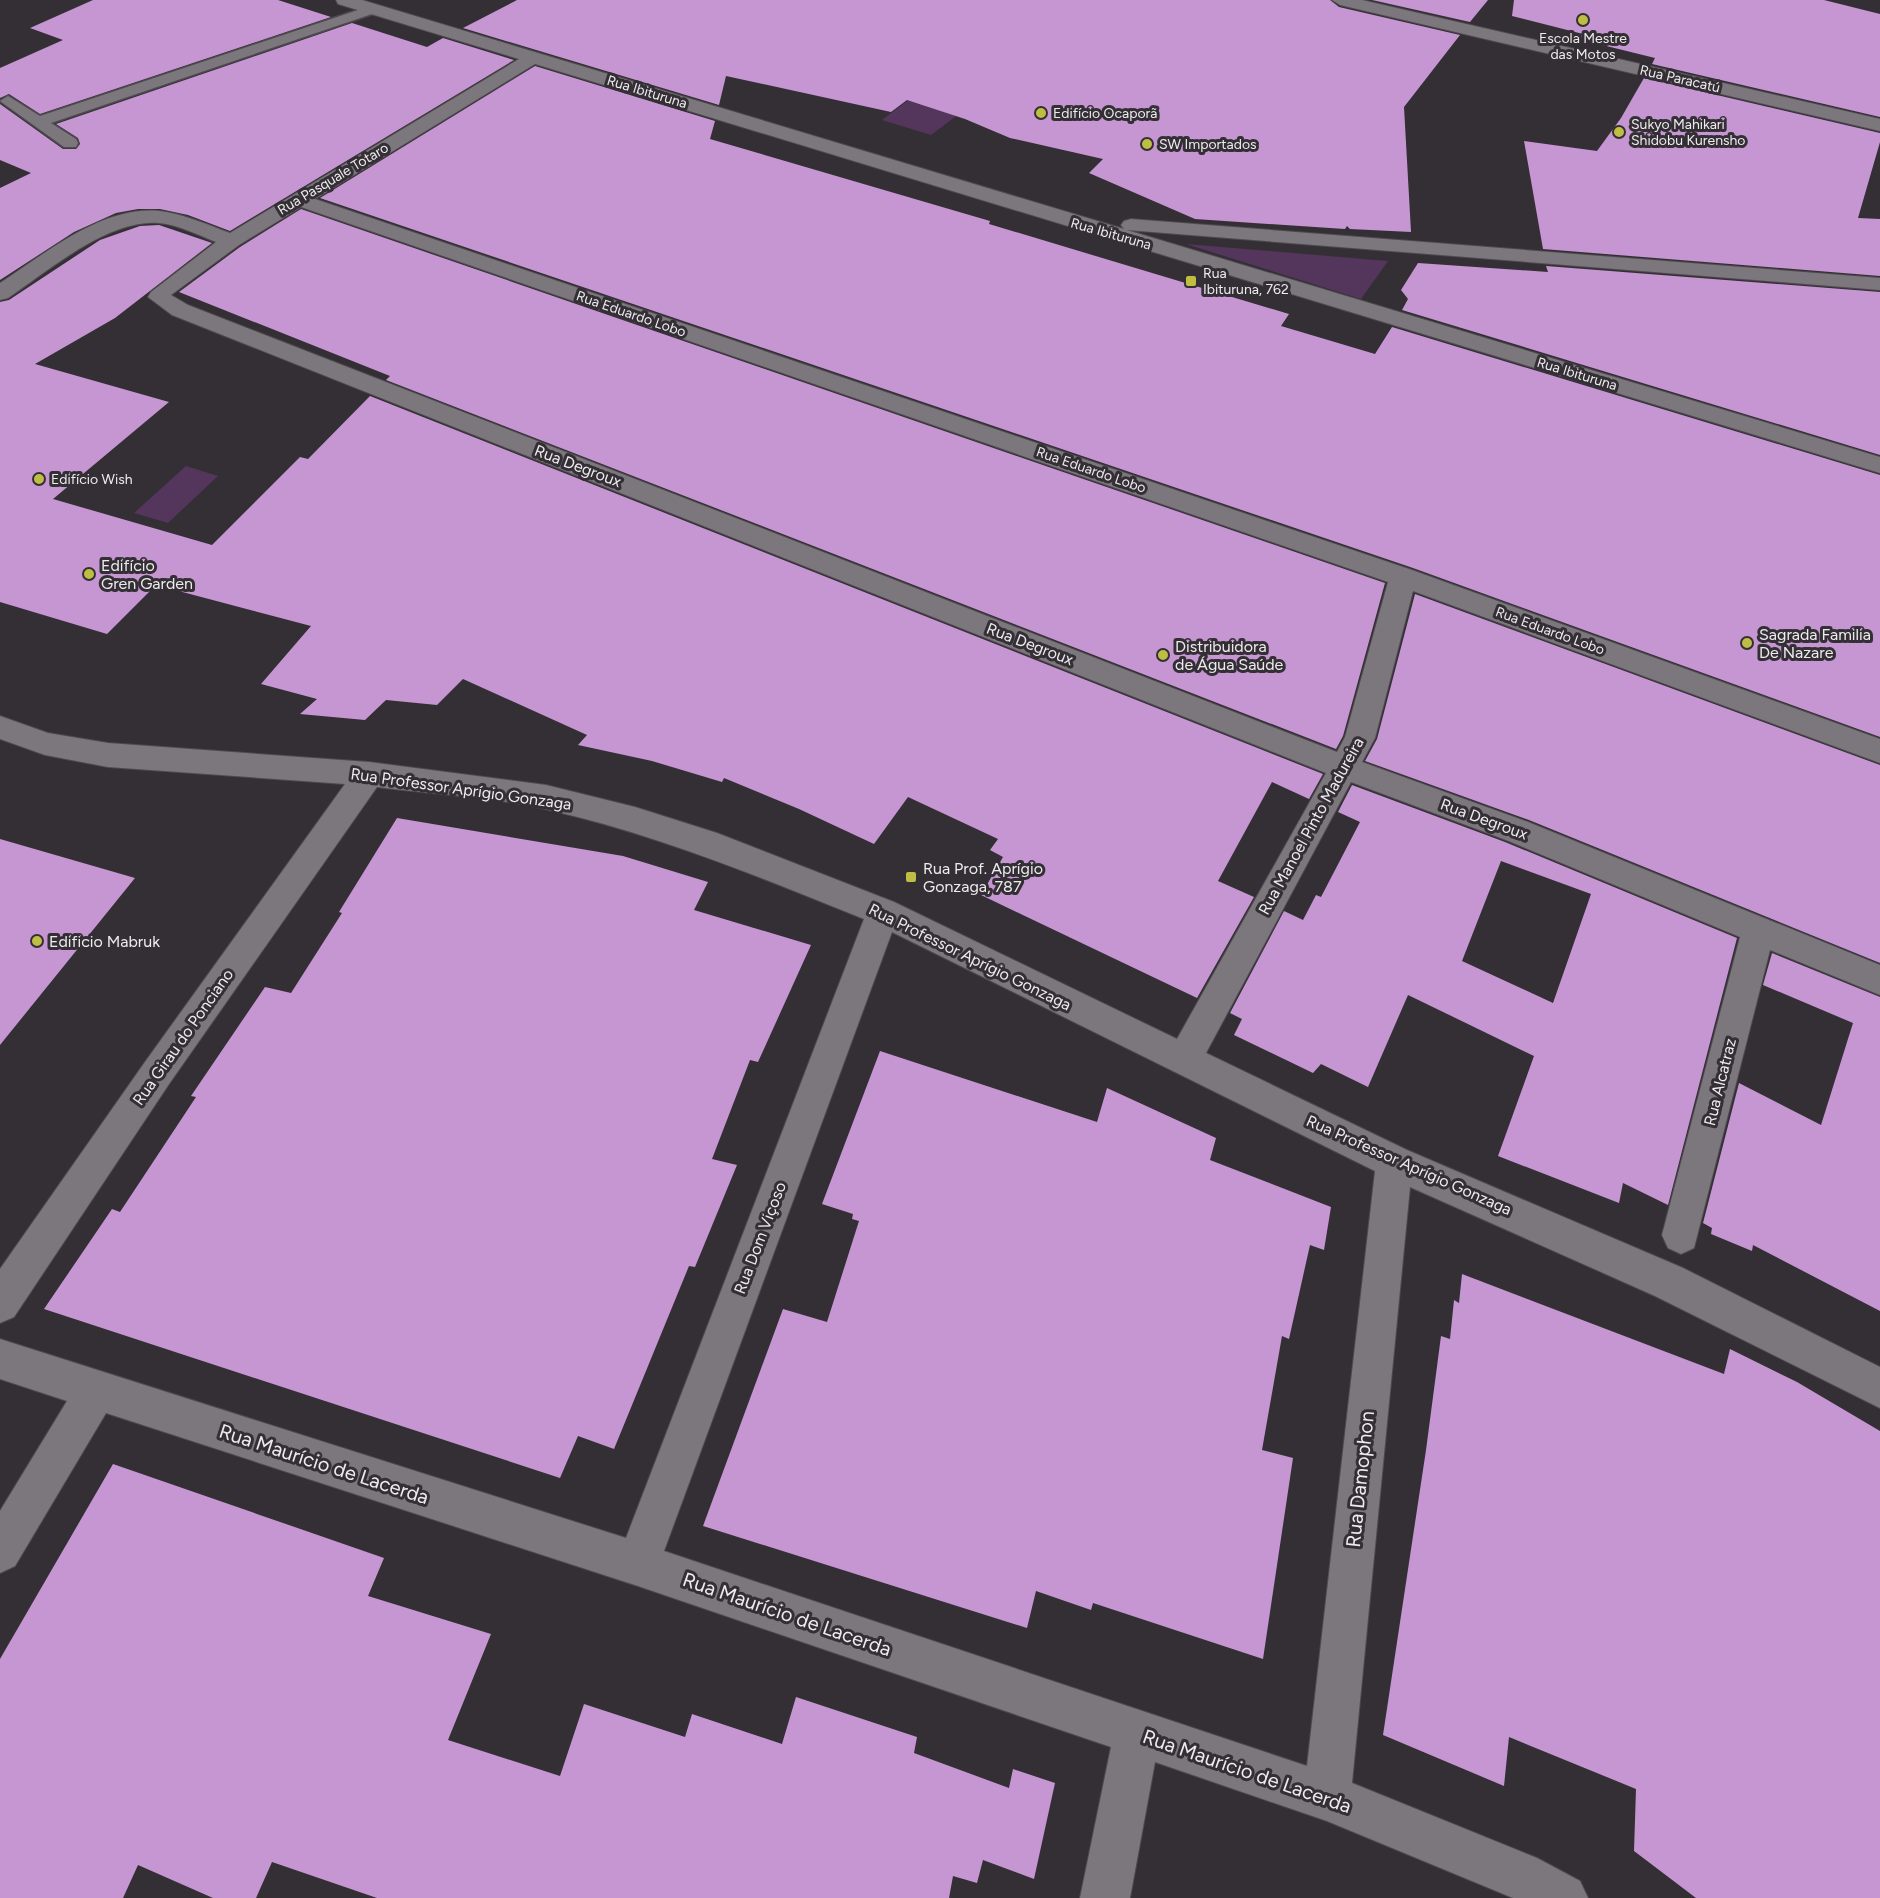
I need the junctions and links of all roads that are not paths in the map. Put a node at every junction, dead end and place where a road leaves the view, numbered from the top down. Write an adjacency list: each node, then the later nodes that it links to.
1 (344, 0): 3 (street, Rua Ibituruna)
2 (1340, 0): 7 (street, Rua Paracatú)
3 (373, 9): 4 (street, Rua Ibituruna); 6 (lane)
4 (534, 57): 9 (street, Rua Pasquale Totaro); 10 (street, Rua Ibituruna)
5 (8, 101): 6 (lane)
6 (38, 122): 8 (lane)
7 (1880, 125)
8 (70, 143)
9 (298, 200): 11 (street, Rua Pasquale Totaro); 16 (street, Rua Eduardo Lobo)
10 (1065, 220): 12 (street); 15 (street, Rua Ibituruna)
11 (232, 241): 13 (street); 14 (street, Rua Pasquale Totaro)
12 (1880, 284)
13 (0, 293)
14 (180, 310): 19 (street, Rua Degroux)
15 (1880, 465)
16 (1403, 577): 18 (street, Rua Eduardo Lobo); 19 (street, Rua Manoel Pinto Madureira)
17 (0, 727): 20 (street, Rua Professor Aprígio Gonzaga)
18 (1880, 751)
19 (1343, 767): 22 (street, Rua Degroux); 24 (street, Rua Manoel Pinto Madureira)
20 (369, 774): 21 (street, Rua Professor Aprígio Gonzaga); 27 (street, Rua Girau do Ponciano)
21 (883, 912): 24 (street, Rua Professor Aprígio Gonzaga); 32 (street, Rua Dom Viçoso)
22 (1760, 929): 23 (street, Rua Degroux); 26 (street, Rua Alcatraz)
23 (1880, 980)
24 (1183, 1061): 25 (street, Rua Professor Aprígio Gonzaga)
25 (1394, 1162): 29 (street, Rua Professor Aprígio Gonzaga); 34 (street, Rua Damophon)
26 (1681, 1235)
27 (0, 1303)
28 (0, 1359): 30 (street, Rua Maurício de Lacerda)
29 (1880, 1388)
30 (96, 1391): 31 (street); 32 (street, Rua Maurício de Lacerda)
31 (0, 1551)
32 (638, 1564): 33 (street, Rua Maurício de Lacerda)
33 (1137, 1733): 34 (street, Rua Maurício de Lacerda); 35 (street)
34 (1327, 1797): 36 (street, Rua Maurício de Lacerda)
35 (1105, 1898)
36 (1563, 1898)

